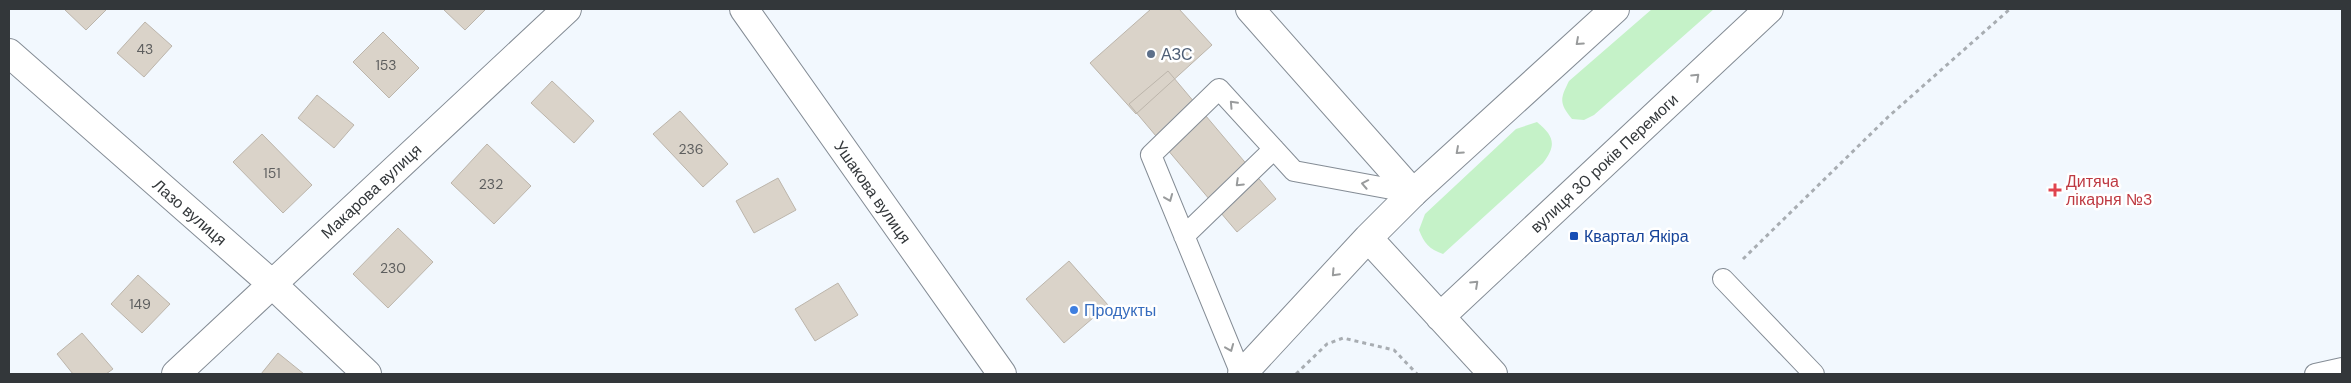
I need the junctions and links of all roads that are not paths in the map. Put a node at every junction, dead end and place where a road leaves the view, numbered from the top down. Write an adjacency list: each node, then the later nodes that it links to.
1 (567, 9): 12 (street, Макарова вулиця)
2 (744, 9): 17 (street, Ушакова вулиця)
3 (1250, 9): 8 (street)
4 (1615, 9): 8 (street, one-way to 8)
5 (1769, 9): 13 (street, вулиця 30 років Перемоги, one-way to 5)
6 (9, 53): 12 (street, Лазо вулиця)
7 (1274, 149): 8 (lane, one-way to 7); 9 (lane, one-way to 9); 9 (lane, one-way to 9)
8 (1413, 193): 10 (street)
9 (1184, 236): 18 (lane, one-way to 18)
10 (1368, 238): 13 (street); 18 (street, one-way to 18)
11 (1723, 279): 20 (lane)
12 (272, 284): 15 (street, Макарова вулиця); 16 (street, Лазо вулиця)
13 (1440, 317): 19 (street)
14 (2342, 368): 21 (lane)
15 (176, 374)
16 (367, 374)
17 (1002, 374)
18 (1241, 374)
19 (1493, 374)
20 (1814, 374)
21 (2315, 374)

